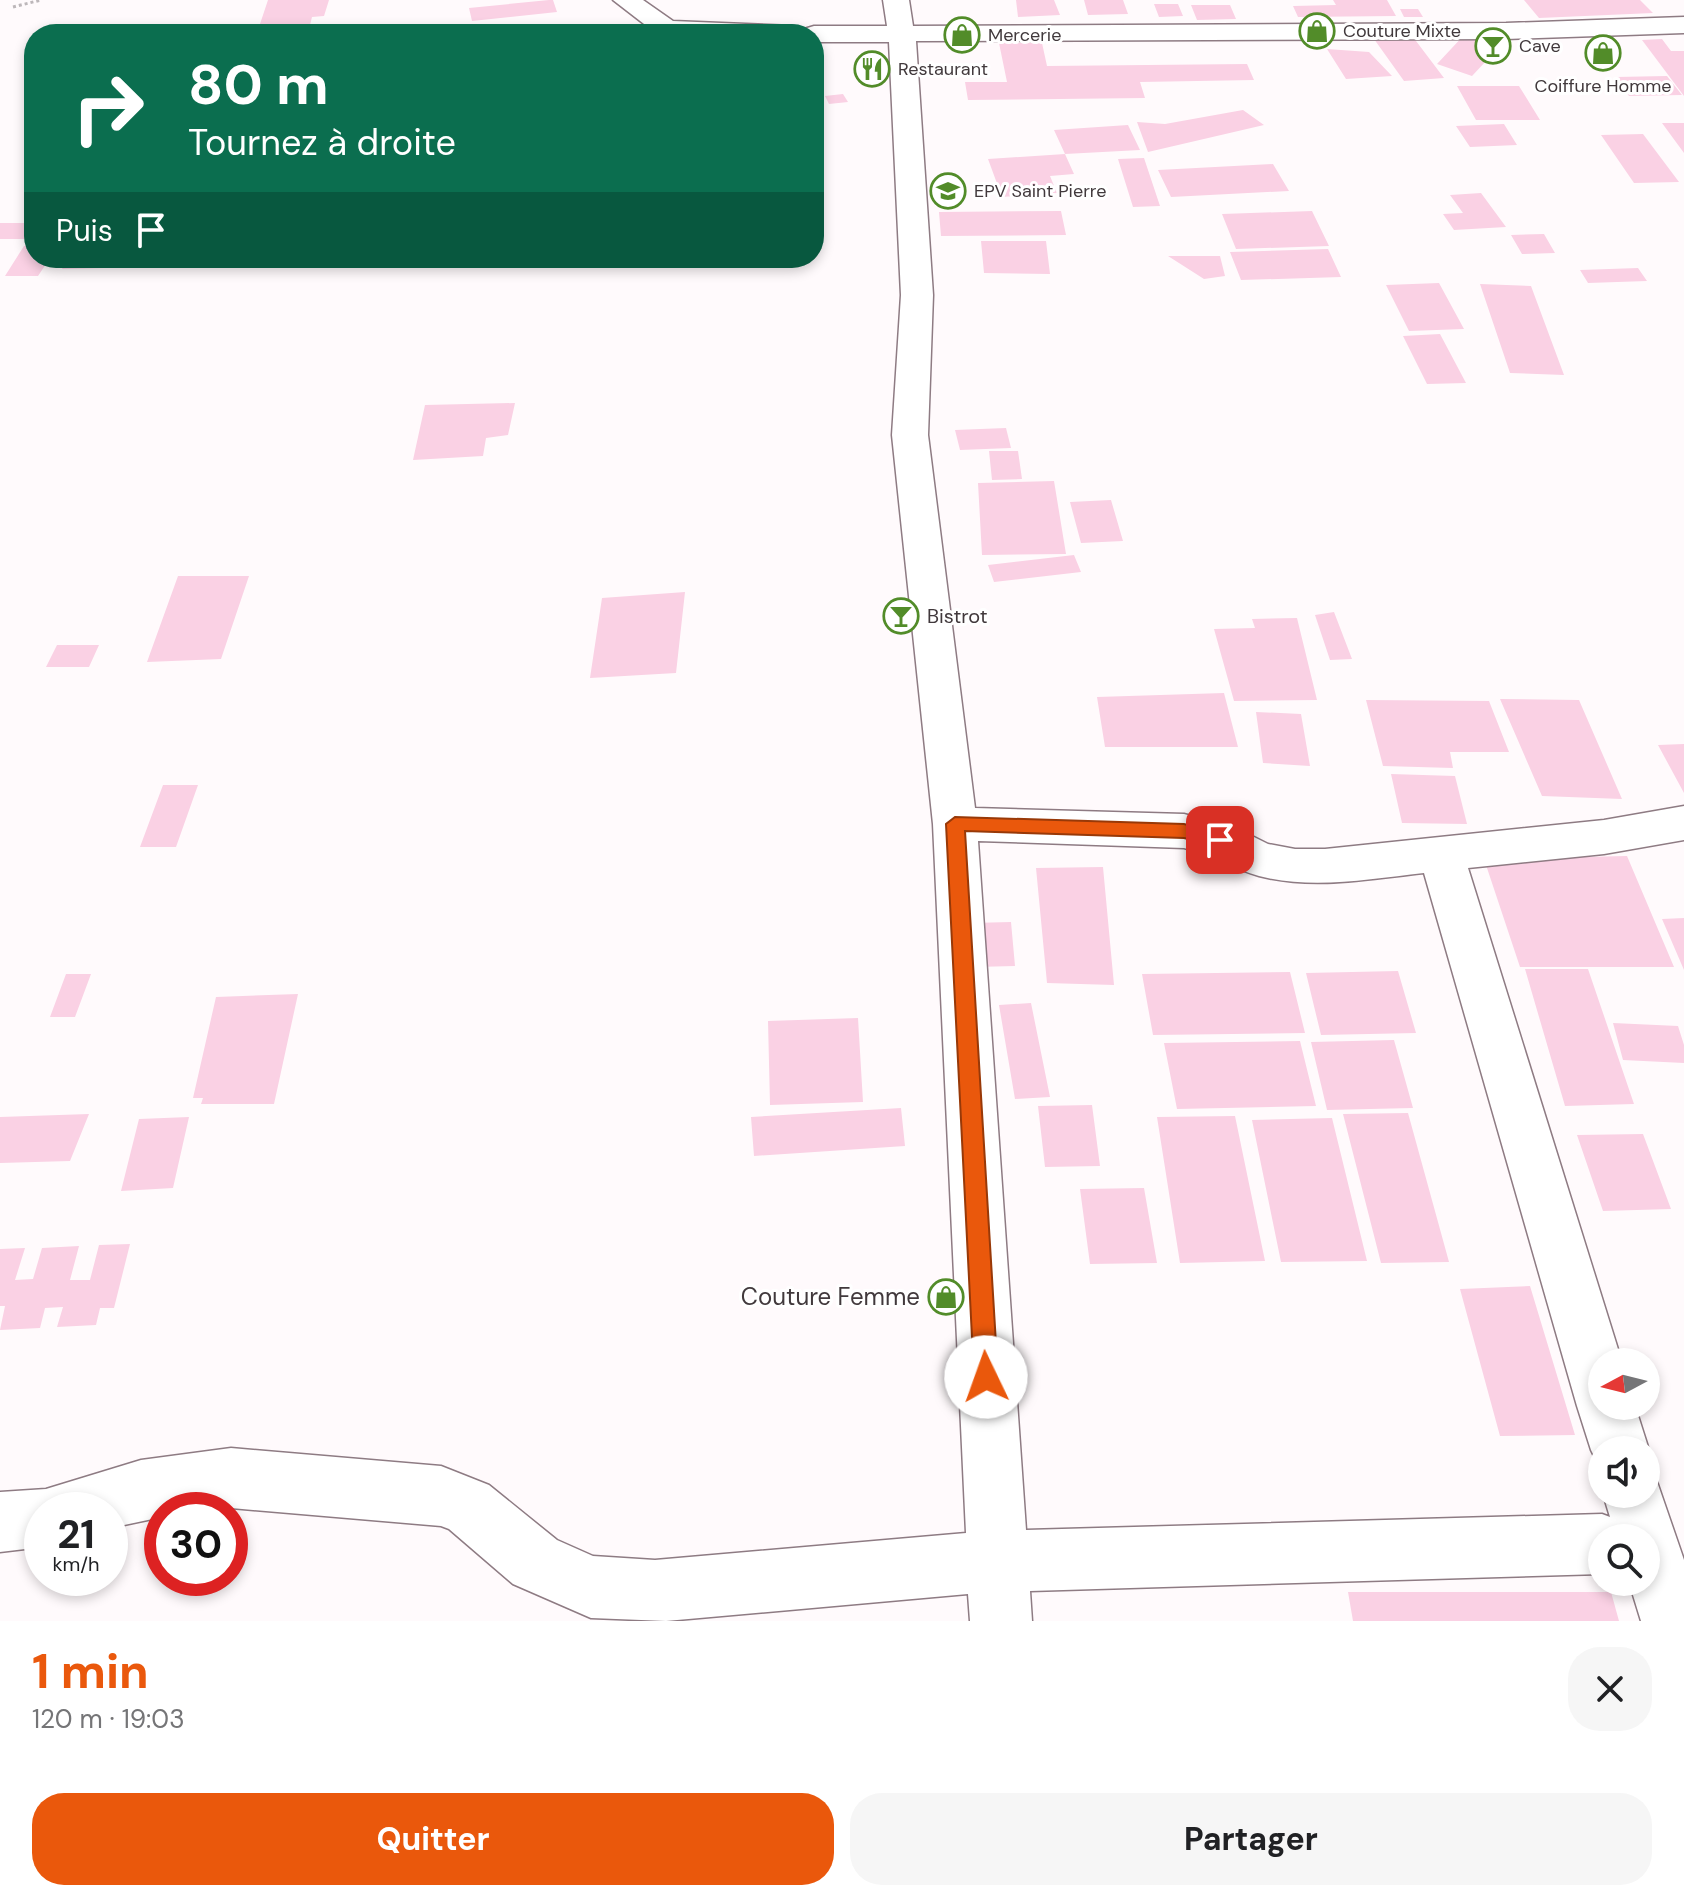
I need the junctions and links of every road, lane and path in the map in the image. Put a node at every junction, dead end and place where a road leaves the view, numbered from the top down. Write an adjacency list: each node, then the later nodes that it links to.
1 (41, 0): 3 (path)
2 (626, 0): 5 (street)
3 (13, 7)
4 (899, 18): 6 (street); 7 (street); 9 (street)
5 (660, 24)
6 (1684, 25)
7 (824, 32)
8 (1684, 823): 10 (street)
9 (955, 824): 10 (street); 16 (street)
10 (1441, 854): 11 (street)
11 (1589, 1348)
12 (128, 1494): 16 (street)
13 (24, 1519): 14 (street)
14 (0, 1522)
15 (1588, 1535): 16 (street)
16 (996, 1561): 18 (street)
17 (1660, 1586): 19 (street)
18 (1001, 1621)
19 (1672, 1621)

